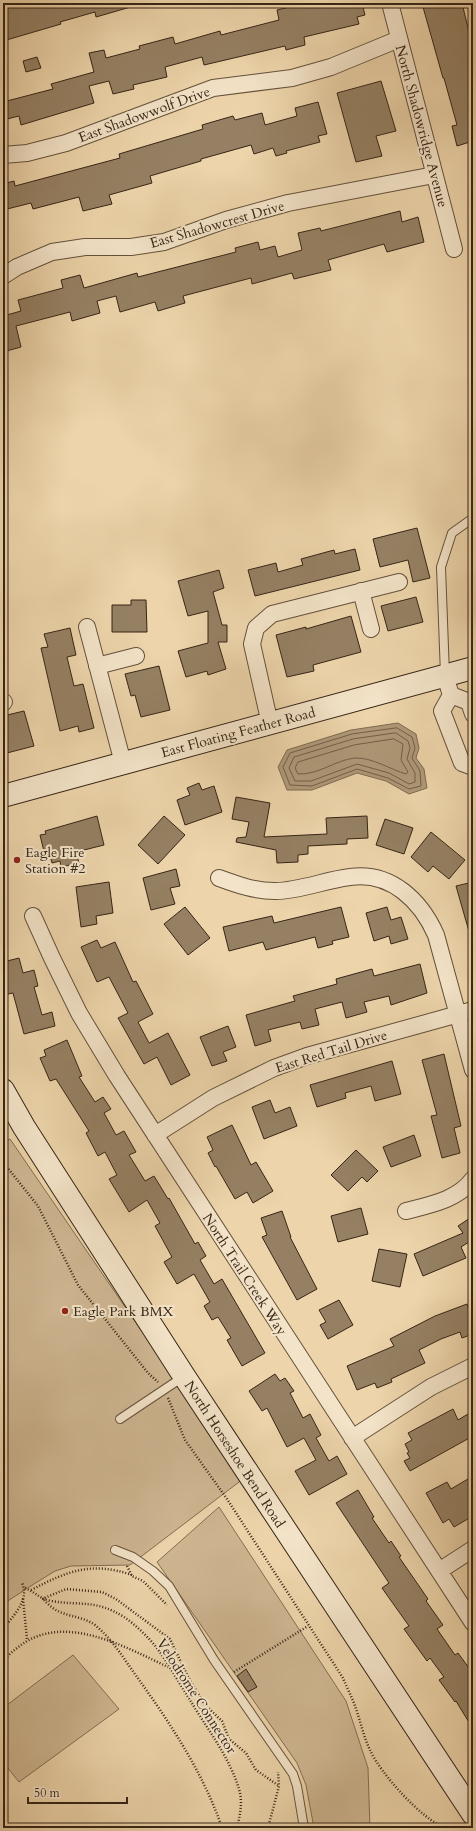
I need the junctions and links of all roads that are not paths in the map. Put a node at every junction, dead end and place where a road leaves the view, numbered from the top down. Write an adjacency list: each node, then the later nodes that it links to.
1 (390, 3): 2 (street, North Shadowridge Avenue)
2 (399, 39): 3 (street, East Shadowwolf Drive); 4 (street, North Shadowridge Avenue)
3 (3, 155)
4 (434, 175): 5 (street, North Shadowridge Avenue); 6 (street, East Shadowcrest Drive)
5 (454, 249)
6 (3, 276)
7 (473, 518): 15 (lane)
8 (399, 582): 9 (street)
9 (361, 591): 11 (street); 17 (street)
10 (87, 627): 13 (street)
11 (371, 629)
12 (136, 656): 13 (street)
13 (97, 666): 18 (street)
14 (473, 668): 15 (street, East Floating Feather Road)
15 (448, 686): 16 (street); 17 (street, East Floating Feather Road); 19 (street)
16 (473, 714)
17 (270, 724): 18 (street, East Floating Feather Road)
18 (123, 763): 20 (street, East Floating Feather Road)
19 (473, 767)
20 (3, 796)
21 (219, 878): 23 (street)
22 (33, 916): 26 (street, North Trail Creek Way)
23 (466, 1012): 24 (street); 26 (street, East Red Tail Drive)
24 (473, 1070)
25 (3, 1090): 30 (street, North Horseshoe Bend Road)
26 (155, 1135): 32 (street, North Trail Creek Way)
27 (473, 1178): 28 (street)
28 (406, 1211)
29 (473, 1366): 32 (street)
30 (184, 1376): 31 (lane); 37 (street, North Horseshoe Bend Road)
31 (120, 1419)
32 (352, 1438): 35 (street, North Trail Creek Way)
33 (473, 1549): 35 (street)
34 (115, 1550): 38 (lane)
35 (439, 1571): 36 (street, North Trail Creek Way)
36 (473, 1623)
37 (473, 1814)
38 (304, 1828)

